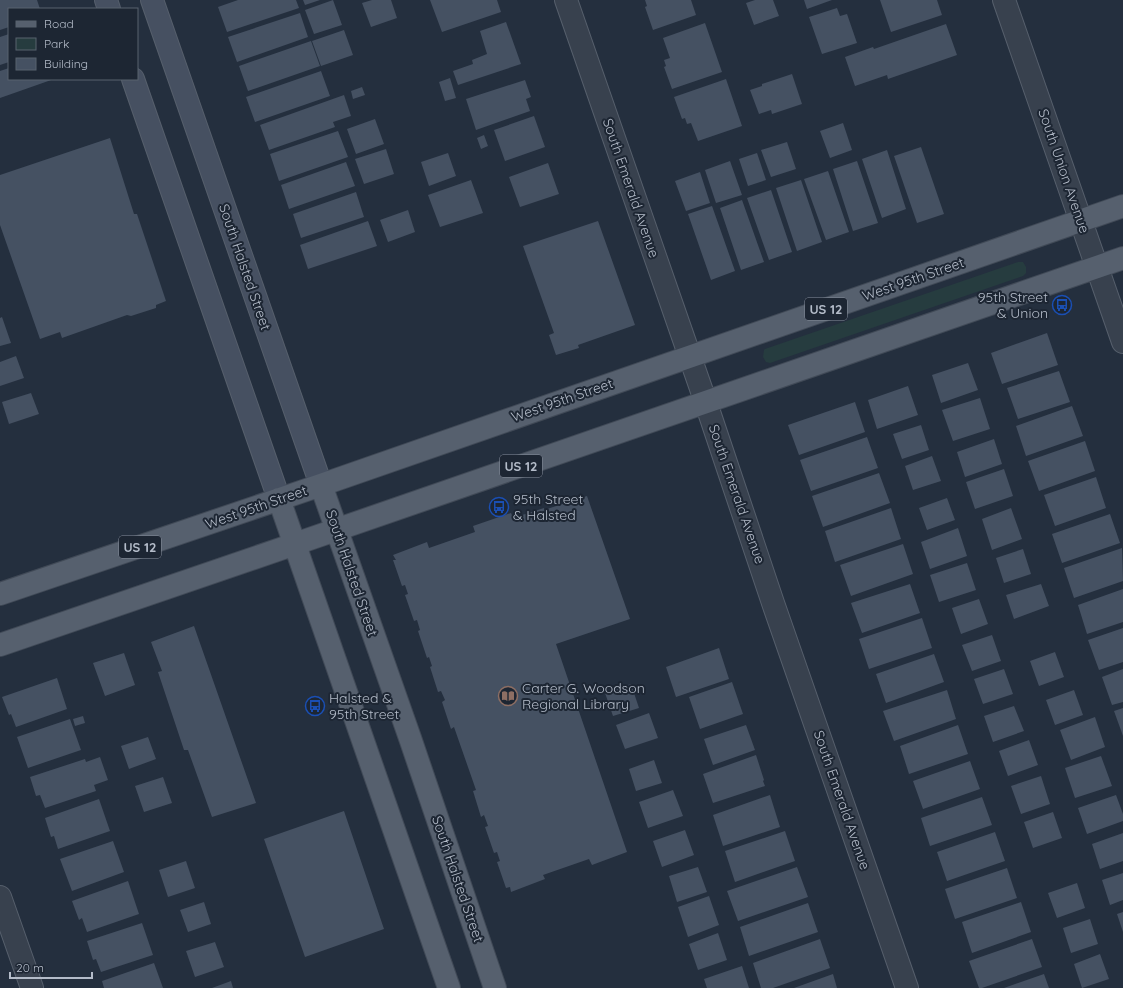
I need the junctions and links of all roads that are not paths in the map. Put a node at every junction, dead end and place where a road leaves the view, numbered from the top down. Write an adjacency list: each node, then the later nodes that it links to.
1 (152, 0): 12 (main road, South Halsted Street)
2 (566, 0): 10 (street, South Emerald Avenue)
3 (1004, 0): 6 (street, South Union Avenue)
4 (133, 80): 13 (main road)
5 (1123, 206): 6 (main road, West 95th Street / US 12)
6 (1081, 221): 8 (street, South Union Avenue); 10 (main road, West 95th Street / US 12)
7 (1123, 258): 8 (main road, US 12)
8 (1097, 267): 9 (street, South Union Avenue); 11 (main road, US 12)
9 (1123, 342)
10 (690, 356): 11 (street, South Emerald Avenue); 12 (main road, West 95th Street / US 12)
11 (706, 403): 14 (main road, US 12); 22 (street, South Emerald Avenue)
12 (321, 485): 13 (main road, West 95th Street / US 12); 14 (main road, South Halsted Street)
13 (279, 499): 15 (main road); 16 (main road, West 95th Street / US 12)
14 (336, 530): 15 (main road, US 12); 21 (main road, South Halsted Street)
15 (295, 544): 17 (main road, US 12); 20 (main road)
16 (0, 594)
17 (0, 645)
18 (0, 897): 19 (street)
19 (32, 988)
20 (449, 988)
21 (495, 988)
22 (907, 988)

